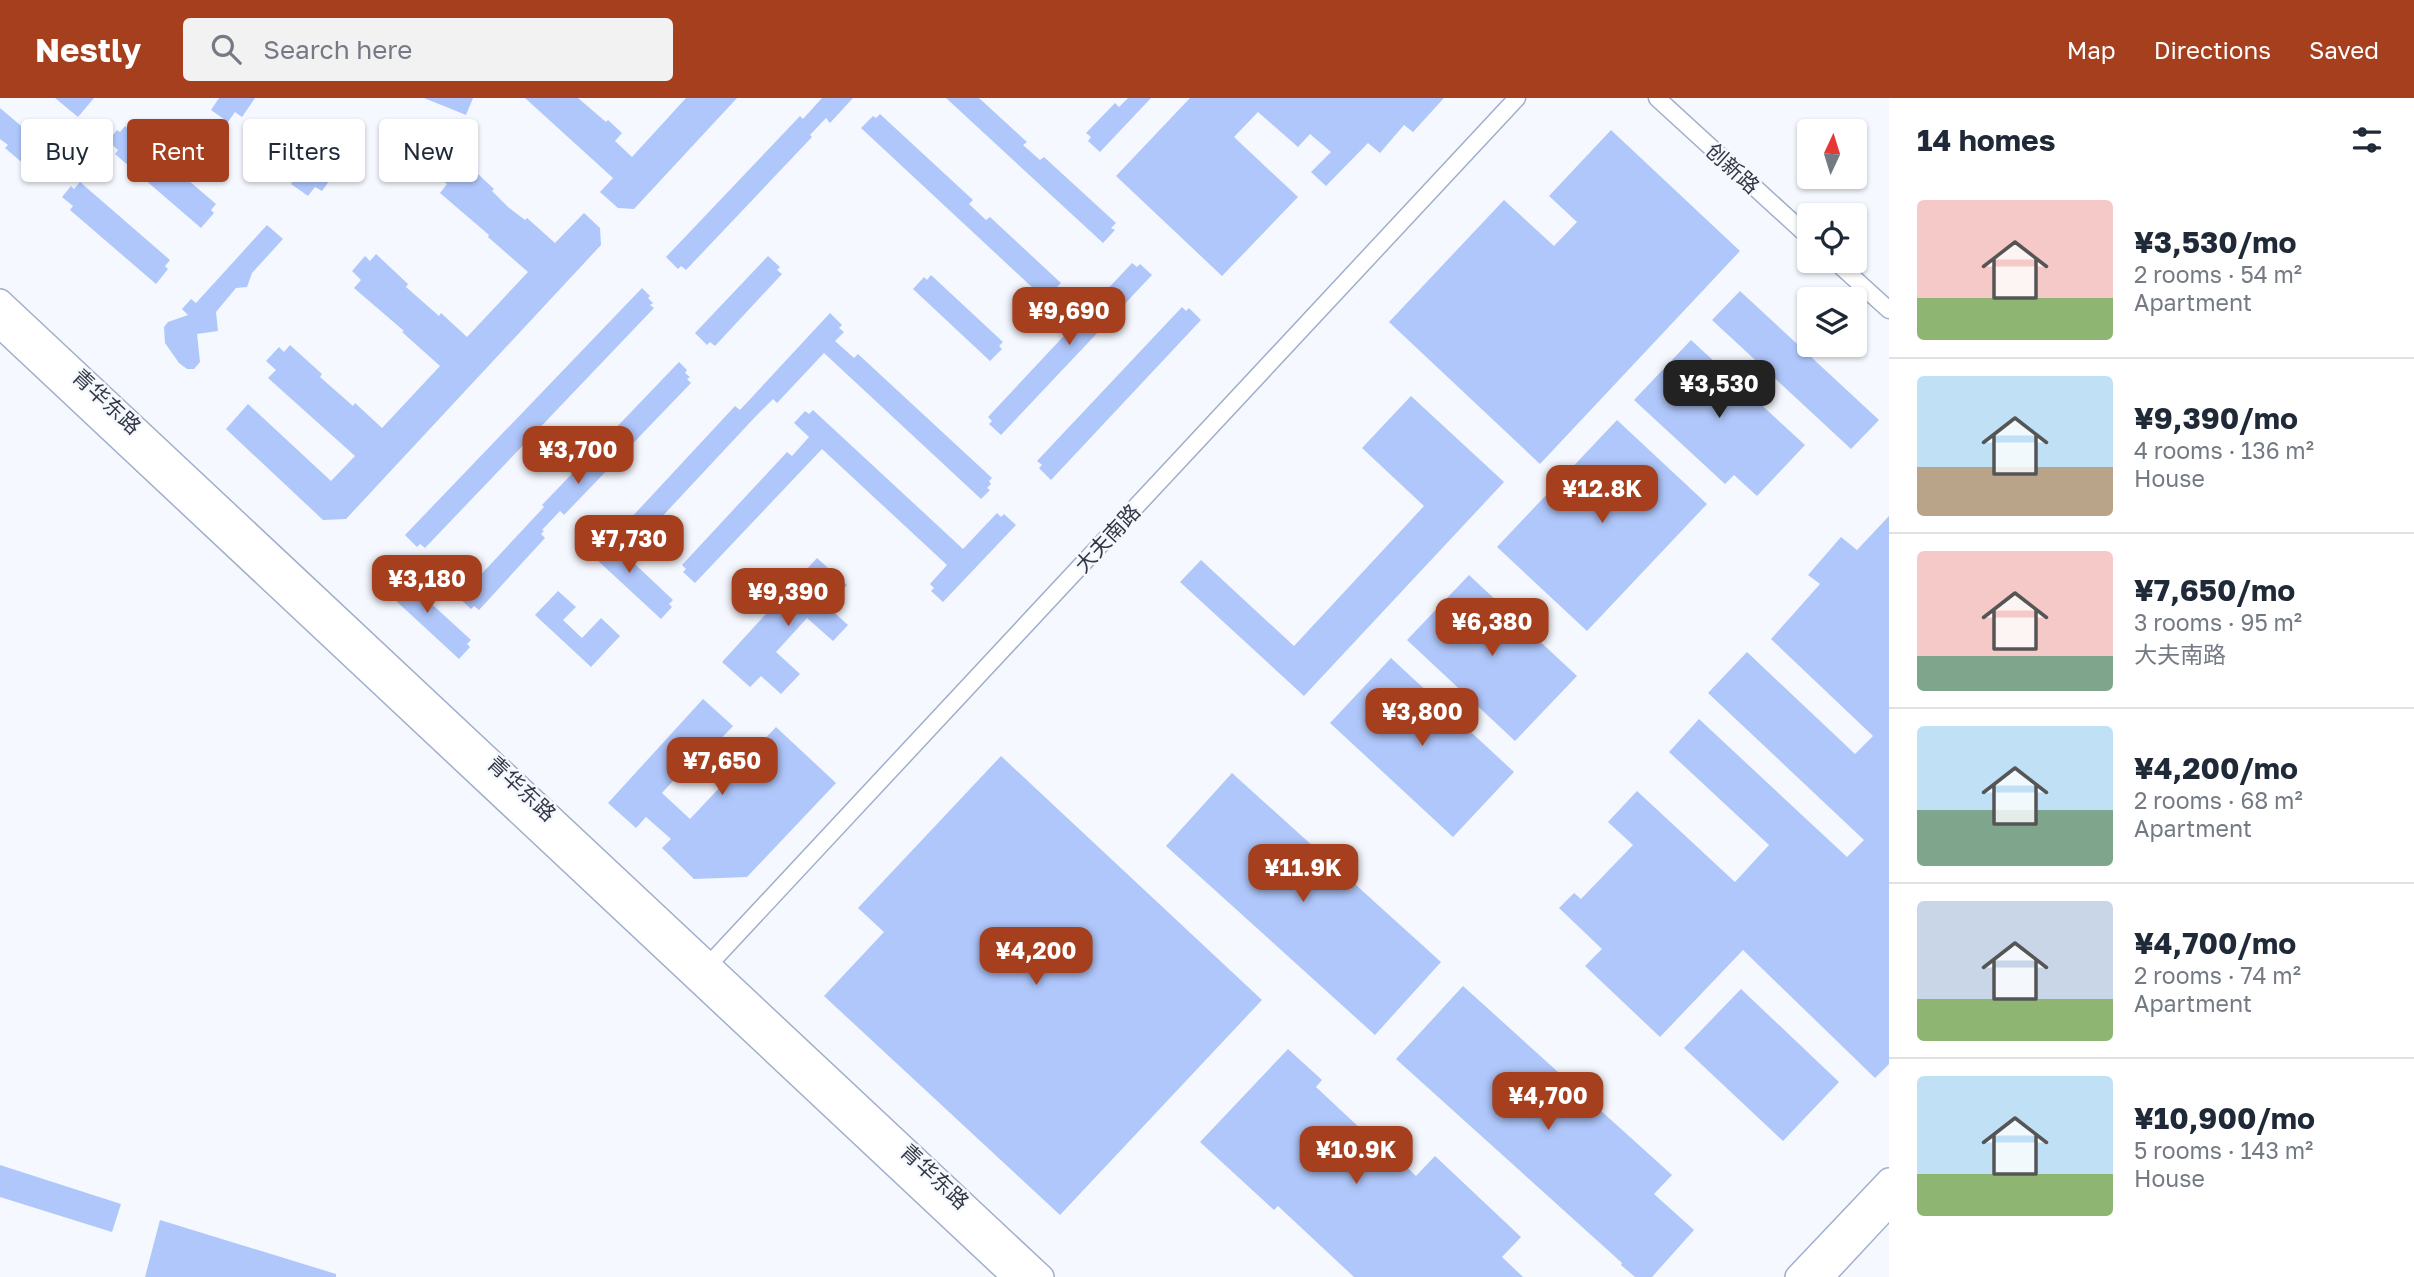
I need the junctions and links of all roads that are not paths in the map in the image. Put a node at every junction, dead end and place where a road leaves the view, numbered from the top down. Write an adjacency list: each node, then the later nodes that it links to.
1 (1517, 98): 8 (street, 大夫南路)
2 (1657, 98): 3 (street, 创新路)
3 (1797, 226)
4 (1848, 273): 6 (street)
5 (0, 301): 8 (main road, 青华东路)
6 (1889, 310)
7 (0, 326): 8 (main road, 青华东路)
8 (703, 971): 11 (main road, 青华东路); 12 (main road, 青华东路)
9 (1889, 1180): 13 (main road)
10 (1889, 1205): 14 (main road)
11 (1014, 1277)
12 (1042, 1277)
13 (1797, 1277)
14 (1822, 1277)

